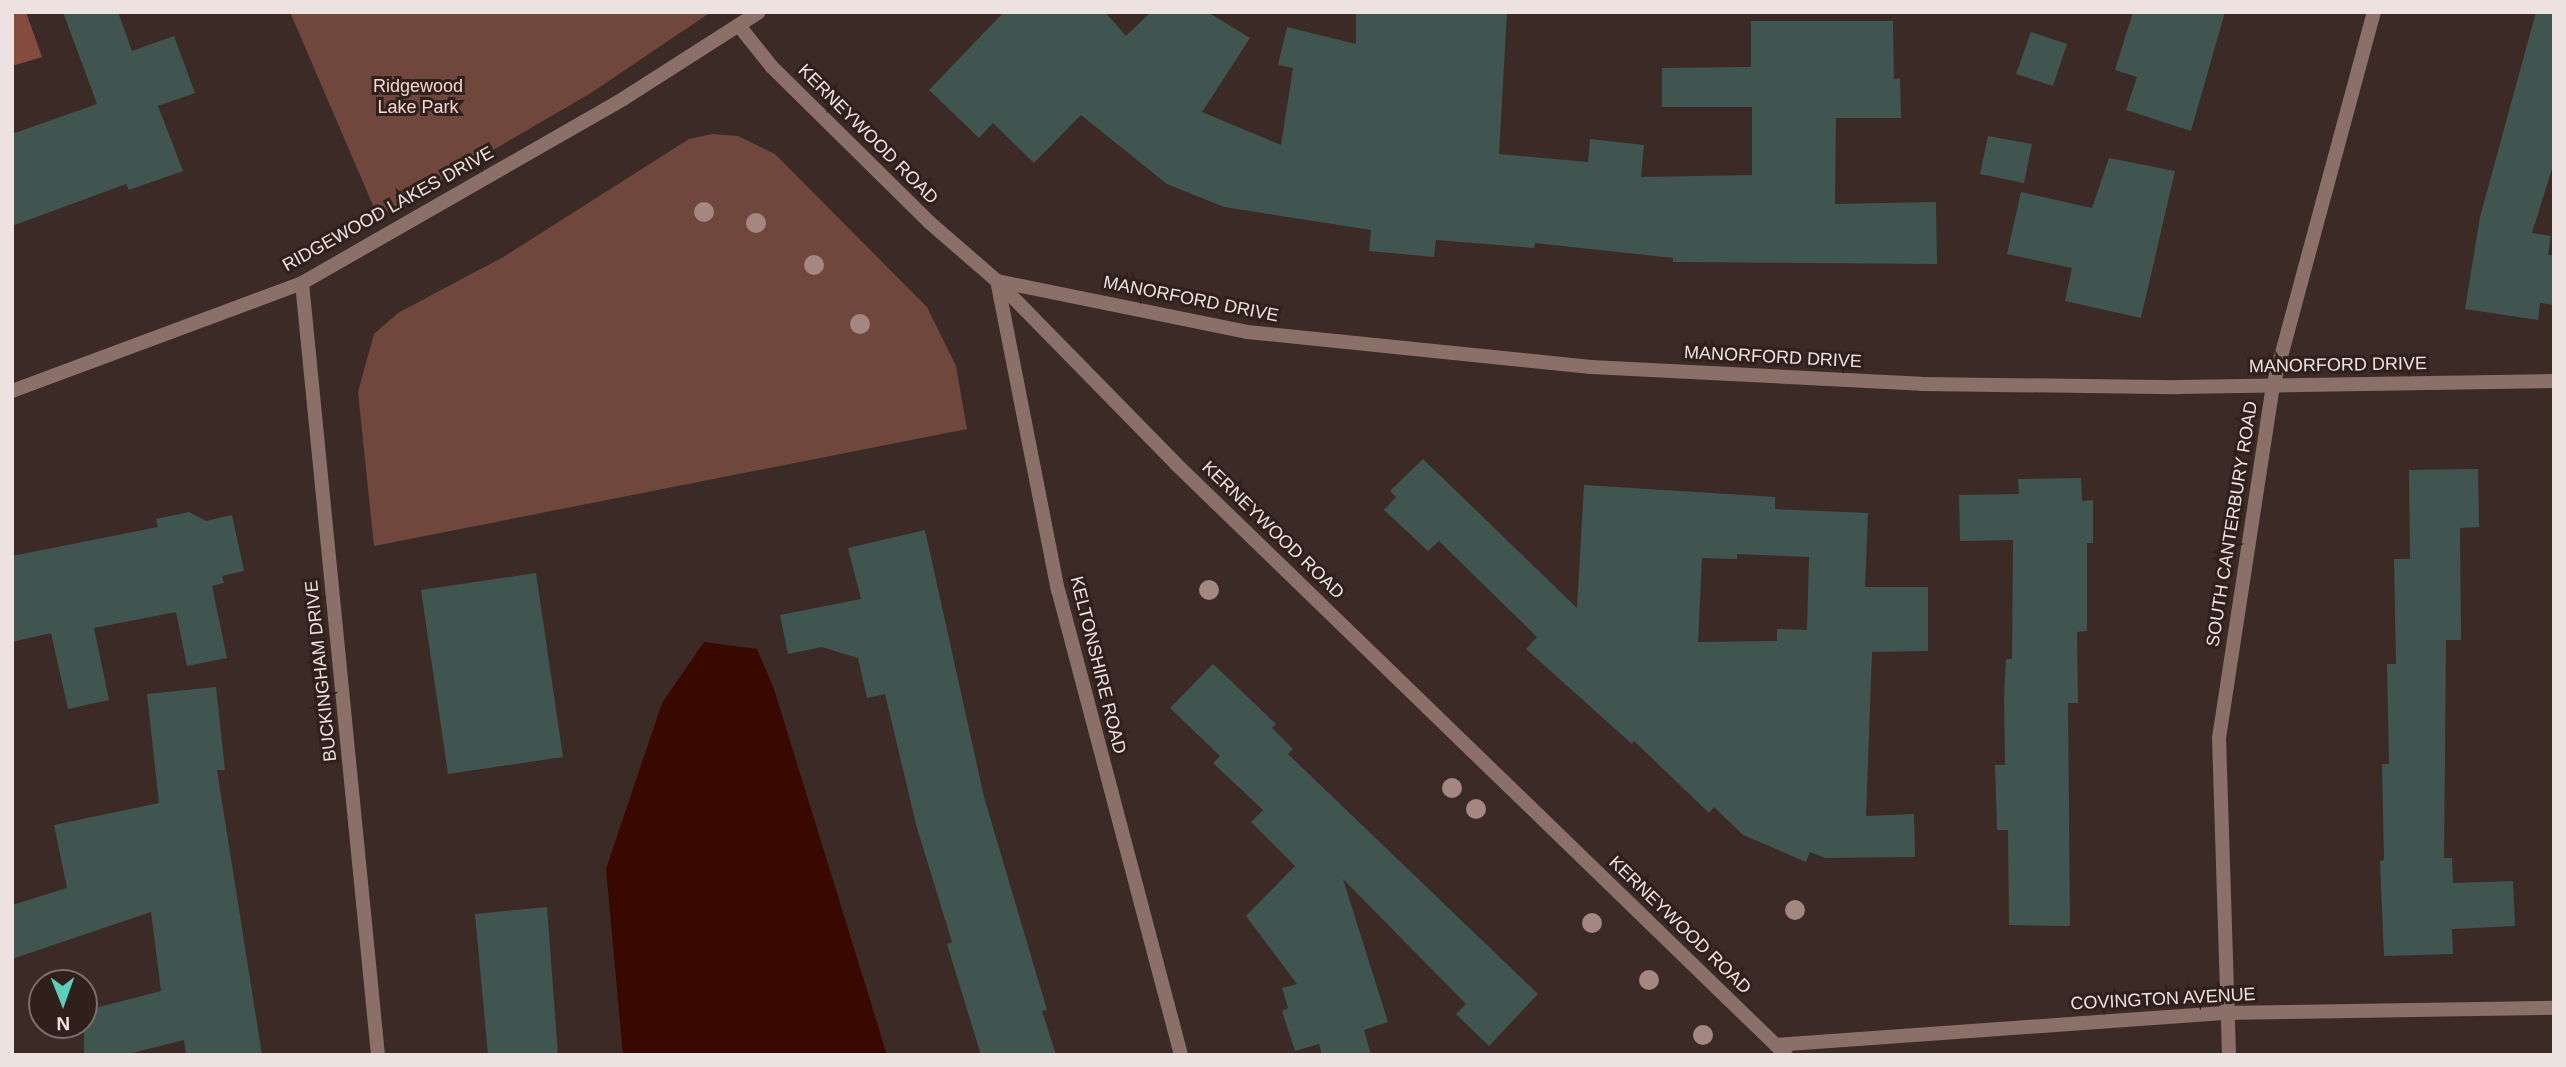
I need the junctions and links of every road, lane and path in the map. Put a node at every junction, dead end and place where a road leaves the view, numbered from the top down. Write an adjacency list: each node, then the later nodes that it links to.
1 (760, 12): 3 (street, RIDGEWOOD LAKES DRIVE)
2 (2374, 12): 7 (street, SOUTH CANTERBURY ROAD)
3 (740, 27): 4 (street, KERNEYWOOD ROAD); 5 (street, RIDGEWOOD LAKES DRIVE)
4 (997, 281): 7 (street, MANORFORD DRIVE); 11 (street, KERNEYWOOD ROAD); 13 (street, KELTONSHIRE ROAD)
5 (302, 283): 8 (street, RIDGEWOOD LAKES DRIVE); 12 (street, BUCKINGHAM DRIVE)
6 (2554, 382): 7 (street, MANORFORD DRIVE)
7 (2273, 386): 10 (street, SOUTH CANTERBURY ROAD)
8 (12, 391)
9 (2554, 1008): 10 (street, COVINGTON AVENUE)
10 (2224, 1013): 11 (street, COVINGTON AVENUE); 14 (street, SOUTH CANTERBURY ROAD)
11 (1781, 1050)
12 (378, 1055)
13 (1181, 1055)
14 (2229, 1055)

